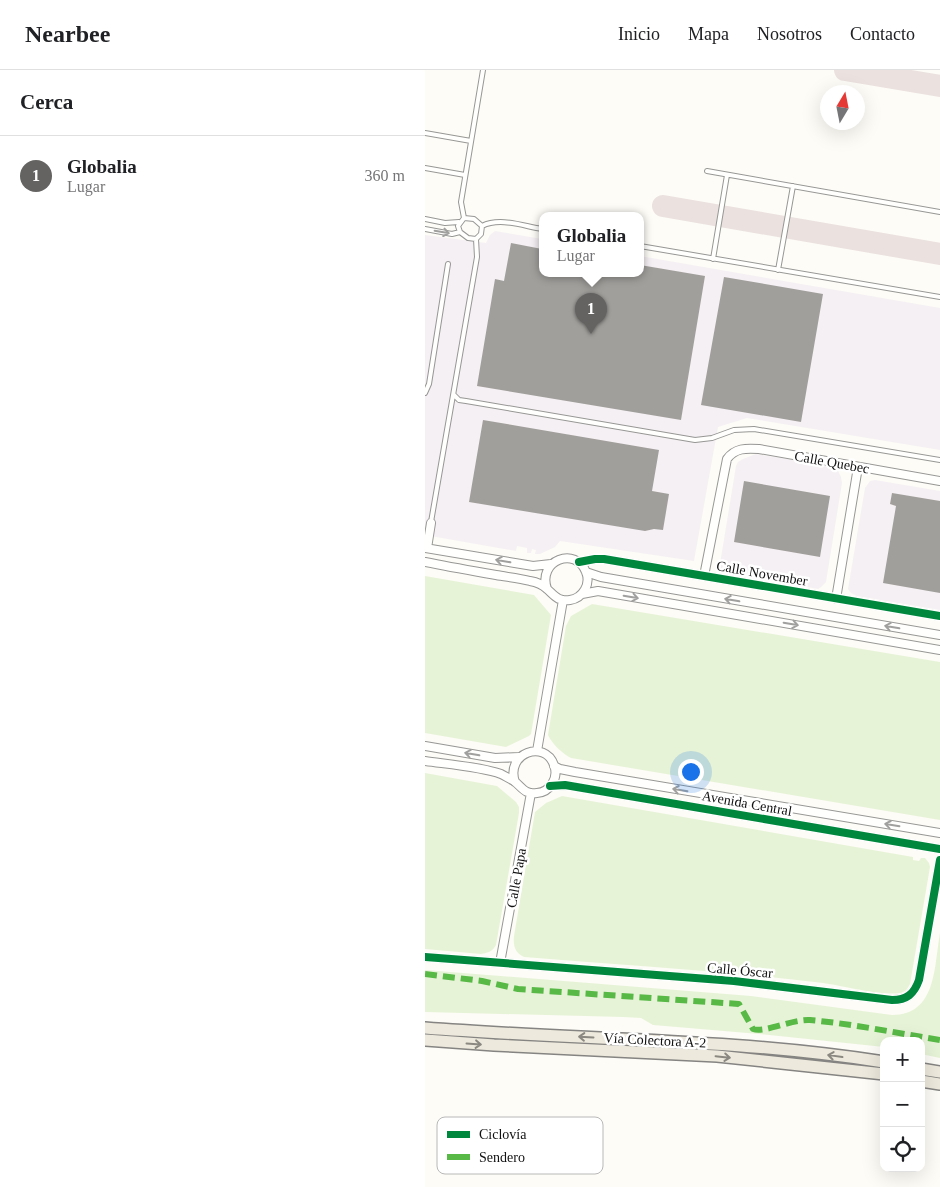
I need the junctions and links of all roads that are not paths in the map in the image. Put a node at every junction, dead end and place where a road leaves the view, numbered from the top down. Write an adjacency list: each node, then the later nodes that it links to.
1 (483, 70): 3 (lane)
2 (425, 132): 3 (lane)
3 (471, 141): 6 (lane)
4 (425, 168): 6 (lane)
5 (707, 171): 7 (lane)
6 (465, 175): 10 (lane)
7 (727, 175): 8 (lane); 19 (lane)
8 (793, 186): 9 (lane); 21 (lane)
9 (940, 212)
10 (463, 218): 12 (lane); 13 (lane)
11 (425, 219): 12 (lane)
12 (459, 222): 16 (lane)
13 (482, 226): 15 (lane); 17 (lane)
14 (425, 229): 16 (lane, one-way to 16)
15 (539, 229)
16 (460, 232): 17 (lane)
17 (475, 238): 24 (lane)
18 (644, 247): 19 (lane)
19 (713, 259): 21 (lane)
20 (448, 264): 23 (lane)
21 (778, 270): 22 (lane)
22 (940, 298)
23 (425, 392)
24 (454, 395): 25 (lane); 28 (lane)
25 (940, 460)
26 (858, 467): 27 (street, Calle Quebec); 34 (street, Calle Quebec); 37 (street)
27 (940, 481)
28 (431, 523): 29 (street)
29 (426, 548): 32 (street, one-way to 29)
30 (425, 562): 35 (street)
31 (579, 562): 32 (street); 33 (street); 34 (street, Calle November)
32 (551, 564): 35 (street)
33 (587, 572): 36 (street); 40 (street, one-way to 33)
34 (704, 576): 37 (street, Calle November)
35 (547, 589): 38 (street)
36 (582, 594): 38 (street); 41 (street, one-way to 41)
37 (836, 599): 39 (street, Calle November)
38 (563, 600): 43 (street)
39 (940, 616)
40 (940, 635)
41 (940, 650)
42 (425, 746): 44 (street, one-way to 42)
43 (537, 751): 44 (street); 46 (street)
44 (519, 758): 47 (street)
45 (425, 760): 47 (street)
46 (555, 766): 48 (street); 50 (street, Avenida Central, one-way to 46)
47 (515, 782): 49 (street)
48 (550, 786): 49 (street); 51 (street, Avenida Central)
49 (531, 793): 54 (street, Calle Papa)
50 (940, 833)
51 (940, 848)
52 (940, 860): 54 (street, Calle Óscar)
53 (425, 957): 54 (street, Calle Óscar)
54 (501, 963)
55 (425, 1028): 57 (main road, Vía Colectora A-2, one-way to 55)
56 (425, 1040): 60 (main road, Vía Colectora A-2, one-way to 60)
57 (880, 1061)
58 (925, 1069): 59 (main road)
59 (940, 1072)
60 (880, 1074)
61 (925, 1082): 62 (main road)
62 (940, 1084)

